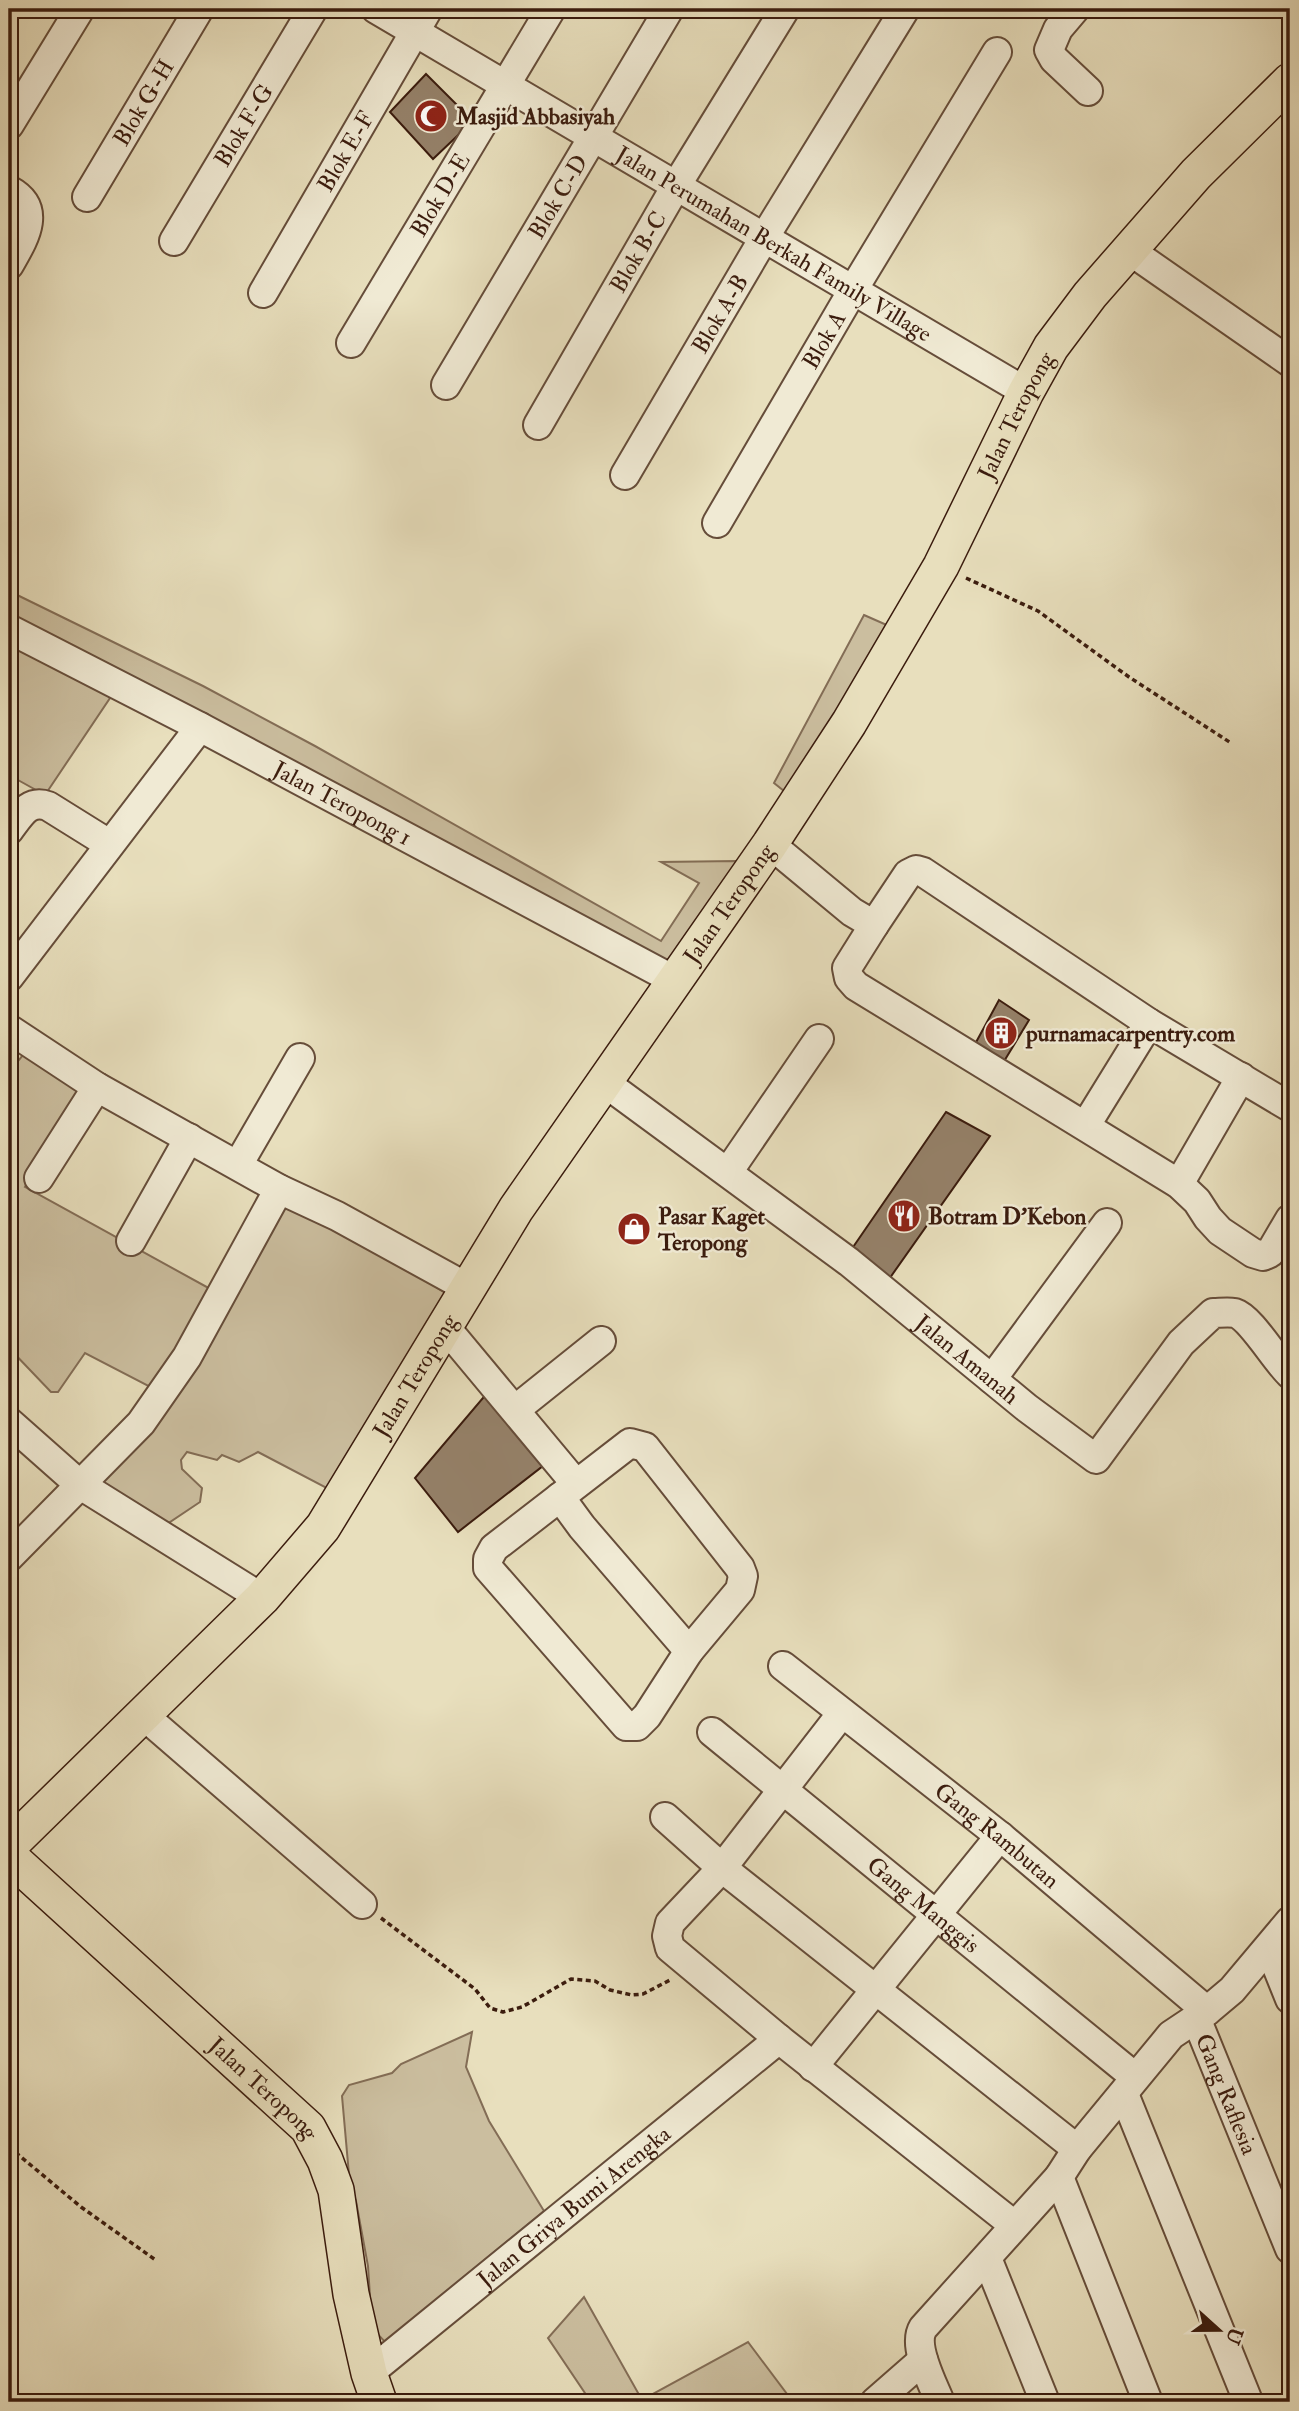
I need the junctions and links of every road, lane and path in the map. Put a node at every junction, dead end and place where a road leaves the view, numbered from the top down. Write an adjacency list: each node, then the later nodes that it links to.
1 (80, 9): 15 (street)
2 (199, 9): 19 (street, Blok G-H)
3 (313, 9): 21 (street, Blok F-G)
4 (376, 9): 10 (street, Jalan Perumahan Berkah Family Village)
5 (551, 9): 12 (street, Blok D-E)
6 (669, 9): 16 (street, Blok C-D)
7 (785, 9): 17 (street, Blok B-C)
8 (905, 9): 20 (street, Blok A-B)
9 (1074, 9): 13 (street)
10 (421, 20): 12 (street, Jalan Perumahan Berkah Family Village); 25 (street, Blok E-F)
11 (997, 52): 24 (street, Blok A)
12 (505, 85): 16 (street, Jalan Perumahan Berkah Family Village); 26 (street, Blok D-E)
13 (1088, 91)
14 (1285, 96): 22 (main road, Jalan Teropong)
15 (9, 125)
16 (592, 137): 17 (street, Jalan Perumahan Berkah Family Village); 28 (street, Blok C-D)
17 (676, 186): 20 (street, Jalan Perumahan Berkah Family Village); 30 (street, Blok B-C)
18 (9, 190): 23 (street)
19 (87, 197)
20 (764, 237): 24 (street, Jalan Perumahan Berkah Family Village); 31 (street, Blok A-B)
21 (174, 241)
22 (1129, 250): 27 (street); 29 (main road, Jalan Teropong)
23 (9, 265)
24 (853, 290): 29 (street, Jalan Perumahan Berkah Family Village); 32 (street, Blok A)
25 (263, 293)
26 (351, 343)
27 (1290, 362)
28 (446, 385)
29 (1026, 392): 33 (main road, Jalan Teropong)
30 (538, 425)
31 (625, 475)
32 (718, 523)
33 (941, 566): 36 (path); 39 (main road, Jalan Teropong)
34 (12, 637): 35 (street, Jalan Teropong 1)
35 (200, 727): 38 (street); 42 (street, Jalan Teropong 1)
36 (1231, 743)
37 (9, 830): 38 (street)
38 (109, 844): 41 (street)
39 (770, 844): 40 (street); 42 (main road, Jalan Teropong)
40 (874, 925): 43 (street); 51 (street)
41 (9, 977)
42 (674, 980): 48 (main road, Jalan Teropong)
43 (1149, 1023): 47 (street); 51 (street)
44 (9, 1029): 49 (street)
45 (819, 1039): 54 (street)
46 (300, 1058): 53 (street)
47 (1241, 1077): 50 (street); 56 (street)
48 (604, 1082): 54 (street, Jalan Amanah); 61 (main road, Jalan Teropong)
49 (97, 1087): 52 (street); 55 (street)
50 (1290, 1107)
51 (1086, 1125): 56 (street)
52 (189, 1138): 53 (street); 60 (street)
53 (238, 1165): 57 (street)
54 (728, 1172): 65 (street, Jalan Amanah)
55 (39, 1178)
56 (1179, 1184): 58 (street)
57 (279, 1189): 61 (street); 68 (street)
58 (1290, 1219)
59 (1107, 1223): 65 (street)
60 (131, 1241)
61 (468, 1288): 62 (main road, Jalan Teropong)
62 (446, 1328): 66 (street); 71 (main road, Jalan Teropong)
63 (601, 1341): 66 (street)
64 (1290, 1374): 65 (street, Jalan Amanah)
65 (992, 1379)
66 (516, 1409): 69 (street)
67 (9, 1422): 68 (street)
68 (79, 1484): 70 (street); 71 (street)
69 (568, 1491): 72 (street); 72 (street); 72 (street)
70 (9, 1557)
71 (262, 1598): 75 (main road, Jalan Teropong)
72 (689, 1651)
73 (783, 1666): 74 (street, Gang Rambutan)
74 (842, 1713): 77 (street); 79 (street, Gang Rambutan)
75 (142, 1714): 80 (main road, Jalan Teropong); 83 (street)
76 (712, 1732): 77 (street, Gang Manggis)
77 (784, 1788): 82 (street); 84 (street, Gang Manggis)
78 (665, 1817): 82 (street)
79 (1000, 1836): 84 (street); 90 (street, Gang Rambutan)
80 (9, 1846)
81 (9, 1857): 102 (main road, Jalan Teropong)
82 (722, 1868): 87 (street); 88 (street)
83 (362, 1904): 87 (path)
84 (936, 1915): 88 (street); 93 (street, Gang Manggis)
85 (1290, 1921): 86 (street)
86 (1269, 1947): 89 (street); 90 (street)
87 (689, 1964): 91 (street)
88 (876, 1990): 92 (street); 95 (street)
89 (1290, 1999)
90 (1202, 2014): 93 (street); 98 (street, Gang Raflesia)
91 (779, 2039): 92 (street); 102 (street, Jalan Griya Bumi Arengka)
92 (813, 2067): 97 (street)
93 (1129, 2085): 95 (street); 103 (street)
94 (9, 2147): 100 (path)
95 (1077, 2149): 96 (street)
96 (1059, 2176): 97 (street); 107 (street)
97 (1014, 2225): 99 (street)
98 (1290, 2249)
99 (987, 2258): 101 (street); 106 (street)
100 (157, 2261)
101 (923, 2360): 104 (street); 105 (street)
102 (374, 2388)
103 (1248, 2401)
104 (875, 2402)
105 (940, 2402)
106 (1045, 2402)
107 (1148, 2402)

